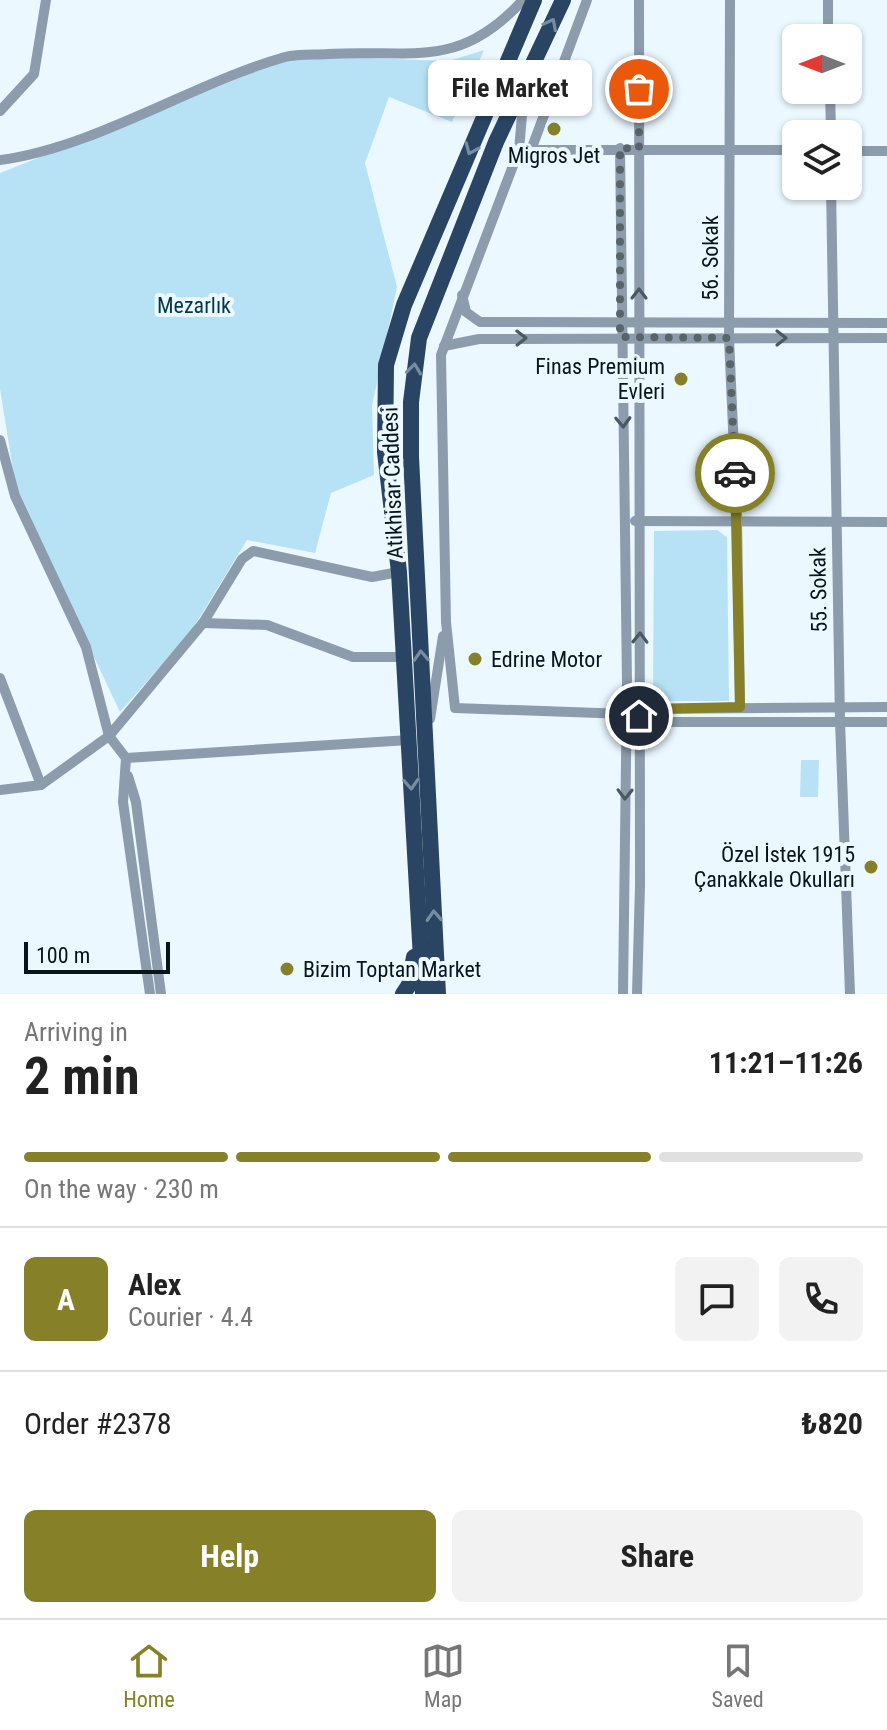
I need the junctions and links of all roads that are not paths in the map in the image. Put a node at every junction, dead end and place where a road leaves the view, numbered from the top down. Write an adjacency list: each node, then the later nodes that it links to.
1 (46, 0): 11 (street)
2 (523, 0): 20 (street)
3 (534, 0): 40 (highway, Atikhisar Caddesi, one-way to 40)
4 (563, 0): 10 (highway, Atikhisar Caddesi, one-way to 4)
5 (587, 0): 16 (street)
6 (639, 0): 13 (street)
7 (730, 0): 14 (street, 56. Sokak)
8 (828, 0): 9 (street)
9 (828, 24)
10 (525, 76): 15 (street); 53 (highway, Atikhisar Caddesi, one-way to 10)
11 (0, 111)
12 (620, 148): 13 (street); 16 (street); 26 (street)
13 (639, 149): 14 (street); 23 (street, one-way to 13)
14 (730, 149): 17 (street); 27 (street, 56. Sokak)
15 (519, 150): 16 (street); 22 (street)
16 (531, 150)
17 (782, 150)
18 (862, 151): 19 (street)
19 (887, 151)
20 (0, 160)
21 (831, 200): 24 (street, 55. Sokak)
22 (462, 295): 26 (street); 33 (street)
23 (639, 323): 26 (street); 27 (street); 29 (street)
24 (833, 323): 25 (street); 27 (street); 31 (street, 55. Sokak)
25 (887, 323)
26 (621, 325): 28 (street)
27 (730, 325): 30 (street, 56. Sokak)
28 (620, 337): 29 (street); 33 (street, one-way to 28); 37 (street, one-way to 37)
29 (638, 337): 30 (street); 36 (street)
30 (729, 338): 31 (street, one-way to 31); 35 (street, 56. Sokak)
31 (832, 338): 32 (street); 38 (street, 55. Sokak)
32 (887, 338)
33 (444, 346): 41 (street)
34 (0, 440): 52 (street)
35 (737, 519): 36 (street); 38 (street); 45 (street, 56. Sokak)
36 (639, 521): 37 (street); 49 (street, one-way to 36)
37 (625, 522): 48 (street)
38 (837, 522): 39 (street); 47 (street, 55. Sokak)
39 (887, 522)
40 (399, 572): 42 (street); 43 (highway, Atikhisar Caddesi)
41 (446, 622): 48 (street); 53 (street)
42 (203, 623): 43 (street); 52 (street)
43 (404, 657): 53 (highway, Atikhisar Caddesi)
44 (0, 678): 56 (street)
45 (740, 707): 47 (street); 49 (street)
46 (887, 707): 47 (street)
47 (840, 708): 50 (street, 55. Sokak)
48 (626, 714): 64 (street, one-way to 64)
49 (639, 716): 50 (street); 65 (street)
50 (840, 721): 51 (street); 66 (street, 55. Sokak)
51 (887, 722)
52 (109, 736): 54 (street); 56 (street)
53 (417, 737): 54 (street); 58 (highway, Atikhisar Caddesi, one-way to 58); 63 (highway, Atikhisar Caddesi, one-way to 53)
54 (126, 758): 55 (street)
55 (126, 771): 59 (street); 60 (street)
56 (41, 785): 57 (street)
57 (0, 790)
58 (418, 904): 61 (highway); 62 (highway, Atikhisar Caddesi)
59 (150, 994)
60 (161, 994)
61 (403, 994)
62 (423, 994)
63 (438, 994)
64 (623, 994)
65 (637, 994)
66 (850, 994)

